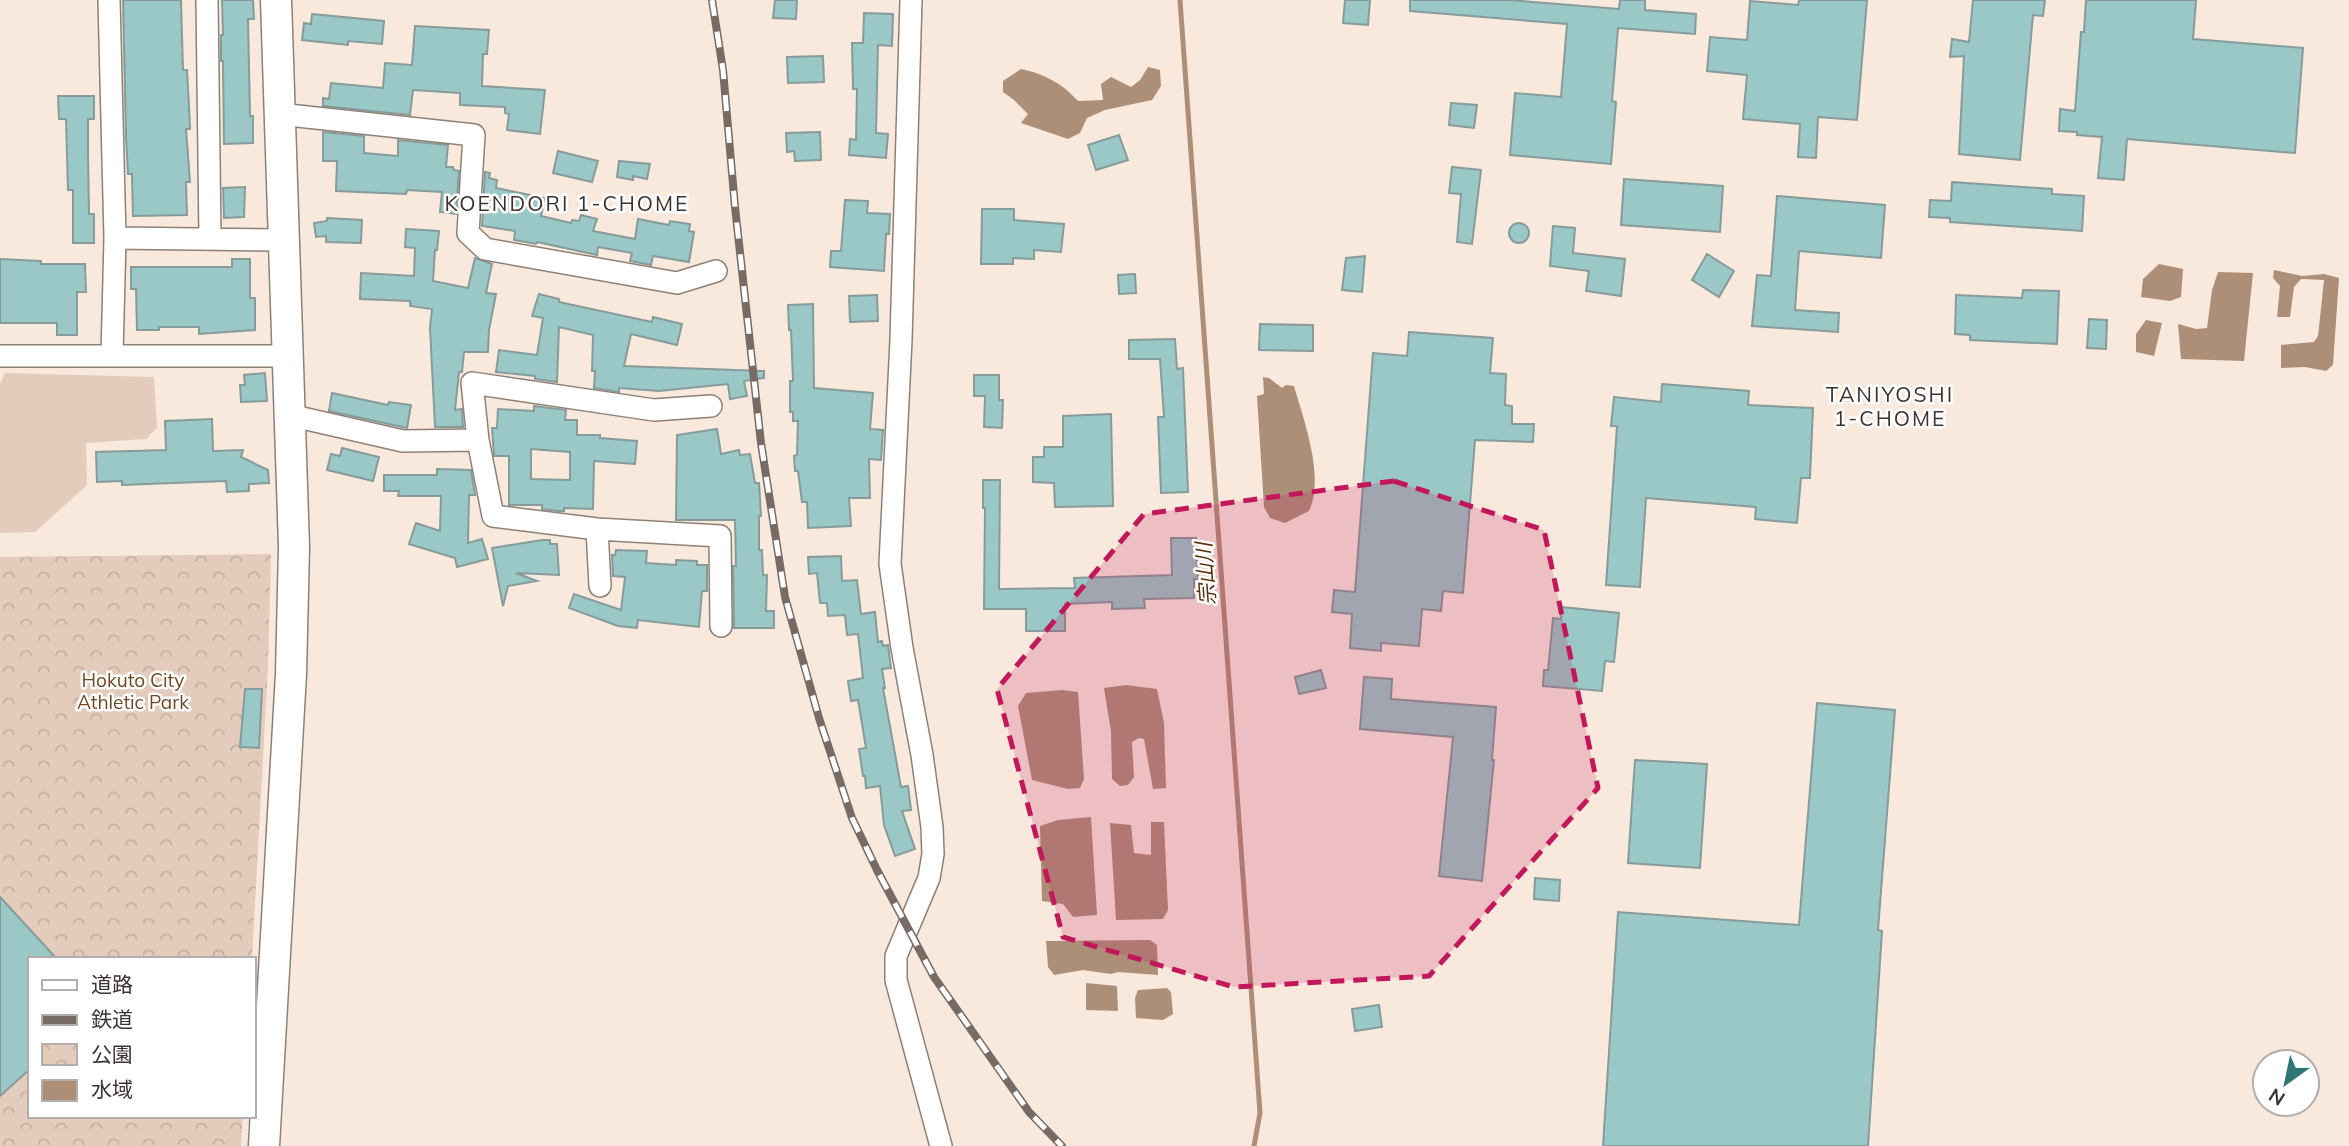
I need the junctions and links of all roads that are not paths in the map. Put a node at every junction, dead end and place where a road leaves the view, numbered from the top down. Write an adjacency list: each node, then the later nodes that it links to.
1 (109, 0): 6 (street)
2 (207, 0): 7 (street)
3 (276, 0): 5 (street)
4 (911, 0): 20 (street)
5 (279, 114): 8 (street); 9 (street)
6 (114, 238): 7 (street); 12 (street)
7 (210, 238): 8 (street)
8 (285, 240): 10 (street)
9 (716, 271)
10 (287, 355): 12 (street); 14 (street)
11 (0, 356): 12 (street)
12 (112, 356)
13 (711, 406): 15 (street)
14 (289, 415): 15 (street); 19 (street)
15 (478, 440): 16 (street)
16 (597, 529): 17 (street); 18 (street)
17 (600, 586)
18 (721, 626)
19 (264, 1146)
20 (941, 1146)

